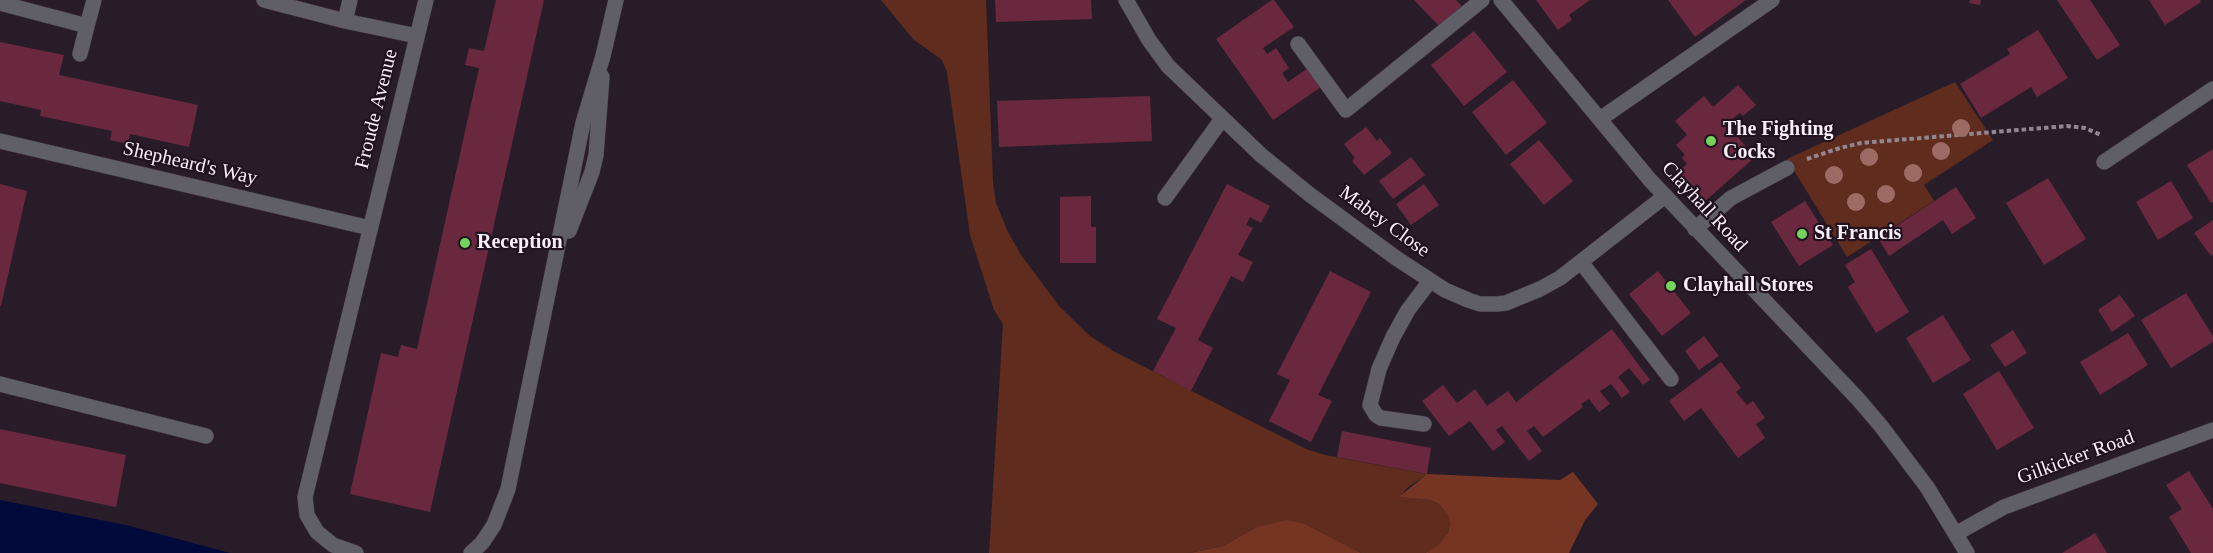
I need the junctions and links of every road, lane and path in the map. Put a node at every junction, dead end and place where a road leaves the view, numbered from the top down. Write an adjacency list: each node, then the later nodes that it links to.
1 (94, 0): 12 (street)
2 (264, 0): 11 (street)
3 (350, 0): 11 (street)
4 (426, 0): 13 (street, Froude Avenue)
5 (616, 0): 35 (street)
6 (1126, 0): 17 (street, Mabey Close)
7 (1482, 0): 14 (street)
8 (1501, 0): 18 (street, Clayhall Road)
9 (1772, 0): 18 (street)
10 (0, 3): 12 (street)
11 (345, 21): 13 (street)
12 (87, 26): 15 (street)
13 (417, 36): 24 (street, Froude Avenue)
14 (1298, 44)
15 (80, 54)
16 (2213, 89): 20 (street)
17 (1222, 119): 23 (street); 27 (street, Mabey Close)
18 (1600, 119): 22 (street, Clayhall Road)
19 (0, 141): 24 (street, Shepheard's Way)
20 (2110, 158): 21 (path)
21 (1787, 168): 25 (street)
22 (1665, 196): 25 (street, Clayhall Road); 26 (street, Mabey Close)
23 (1165, 198)
24 (370, 228): 34 (street, Froude Avenue)
25 (1695, 229): 33 (street, Clayhall Road)
26 (1581, 261): 27 (street, Mabey Close); 28 (street)
27 (1430, 280): 30 (street)
28 (1671, 378)
29 (0, 384): 32 (street)
30 (1424, 424)
31 (2213, 430): 33 (street, Gilkicker Road)
32 (206, 436)
33 (1957, 533): 36 (street, Clayhall Road)
34 (356, 553)
35 (471, 553)
36 (1967, 553)

